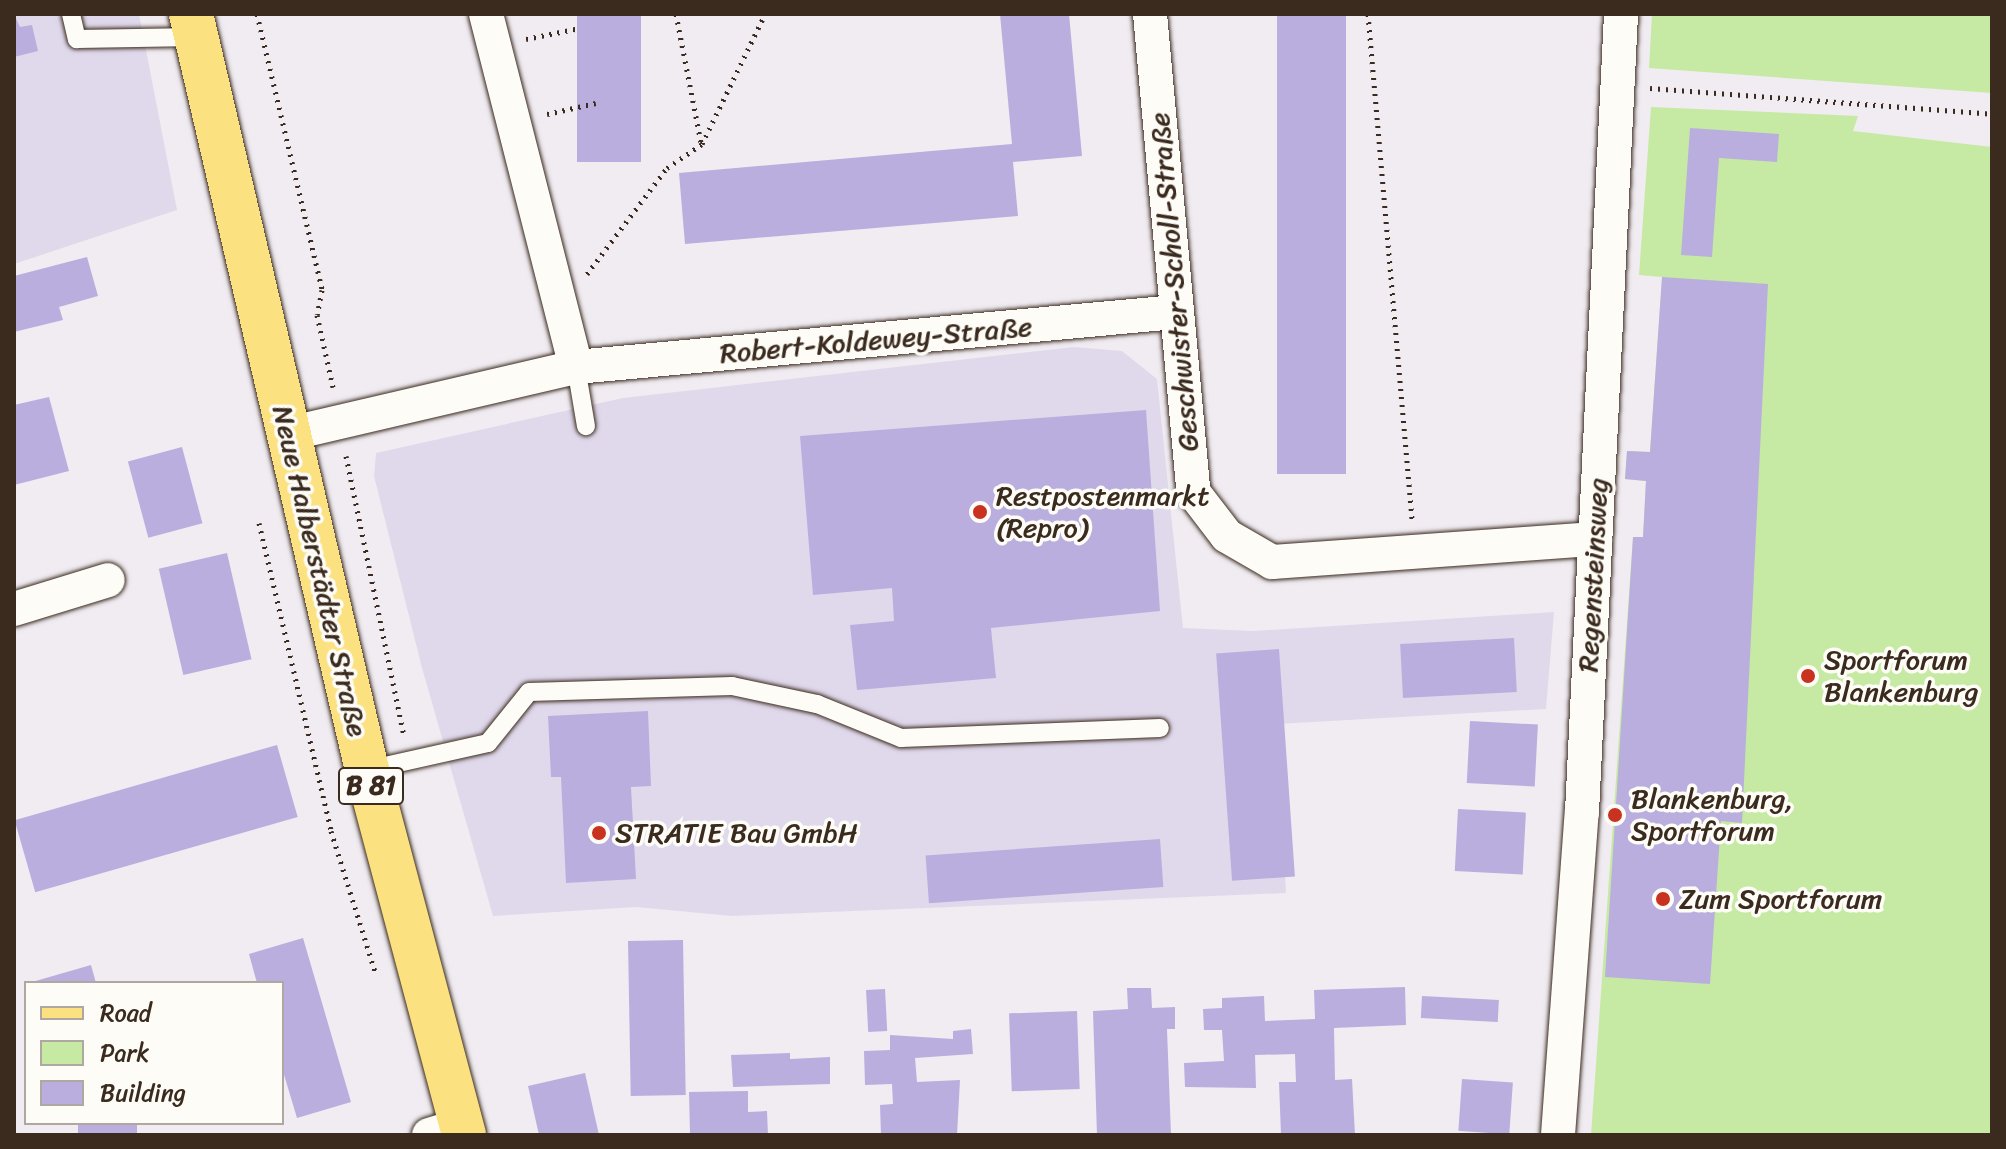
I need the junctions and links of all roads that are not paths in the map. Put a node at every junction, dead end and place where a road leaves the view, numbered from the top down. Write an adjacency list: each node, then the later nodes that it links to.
1 (71, 14): 4 (lane)
2 (1150, 14): 6 (street, Geschwister-Scholl-Straße)
3 (1621, 14): 10 (street, Regensteinsweg)
4 (194, 25): 9 (main road, Neue Halberstädter Straße / B 81)
5 (490, 30): 7 (street)
6 (1176, 312): 7 (street, Robert-Koldewey-Straße); 10 (street, Geschwister-Scholl-Straße)
7 (576, 367): 8 (lane); 9 (street, Robert-Koldewey-Straße)
8 (586, 426)
9 (288, 434): 14 (main road, Neue Halberstädter Straße / B 81)
10 (1595, 539): 16 (street, Regensteinsweg)
11 (108, 580): 12 (street)
12 (14, 609)
13 (1160, 728): 14 (lane)
14 (367, 770): 15 (main road, Neue Halberstädter Straße / B 81)
15 (452, 1132)
16 (1558, 1135)

